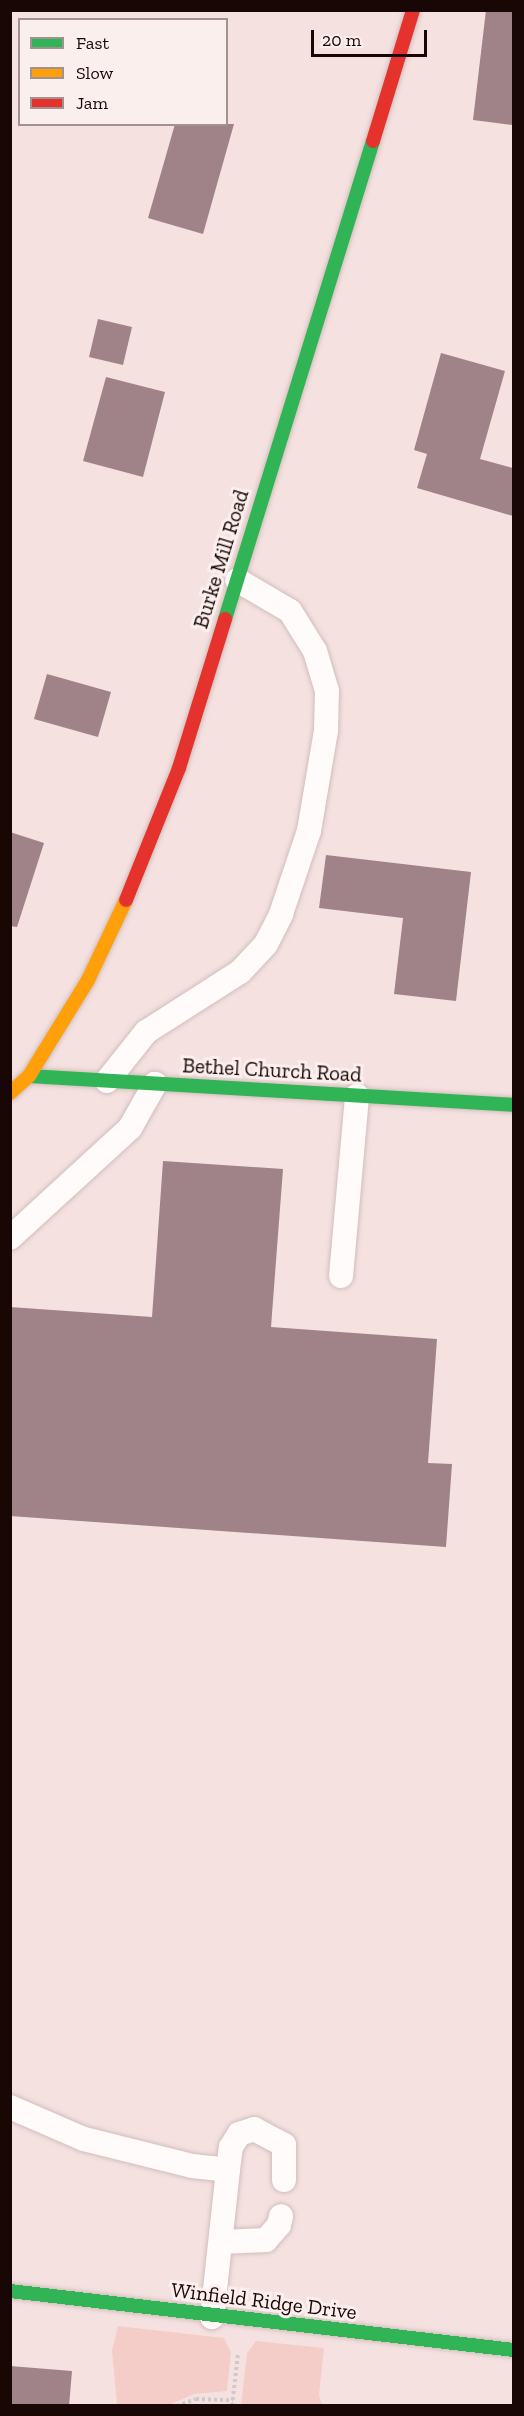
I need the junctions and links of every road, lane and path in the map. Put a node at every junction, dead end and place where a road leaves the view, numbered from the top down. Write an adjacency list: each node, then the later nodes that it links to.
1 (413, 10): 2 (street, Burke Mill Road)
2 (237, 580): 3 (street, Burke Mill Road); 4 (lane)
3 (29, 1076): 4 (street, Bethel Church Road); 6 (street, Burke Mill Road)
4 (106, 1081): 5 (street, Bethel Church Road)
5 (155, 1084): 7 (street, Bethel Church Road); 9 (lane)
6 (10, 1093)
7 (357, 1096): 8 (street, Bethel Church Road); 10 (lane)
8 (513, 1105)
9 (10, 1238)
10 (341, 1276)
11 (10, 2107): 12 (lane)
12 (228, 2170): 13 (lane); 15 (lane)
13 (284, 2180)
14 (280, 2216): 15 (lane)
15 (221, 2242): 17 (lane)
16 (10, 2292): 17 (street, Winfield Ridge Drive)
17 (212, 2317): 18 (street, Winfield Ridge Drive)
18 (242, 2320): 19 (street, Winfield Ridge Drive); 20 (path)
19 (513, 2350)
20 (232, 2403): 21 (path)
21 (177, 2406)

